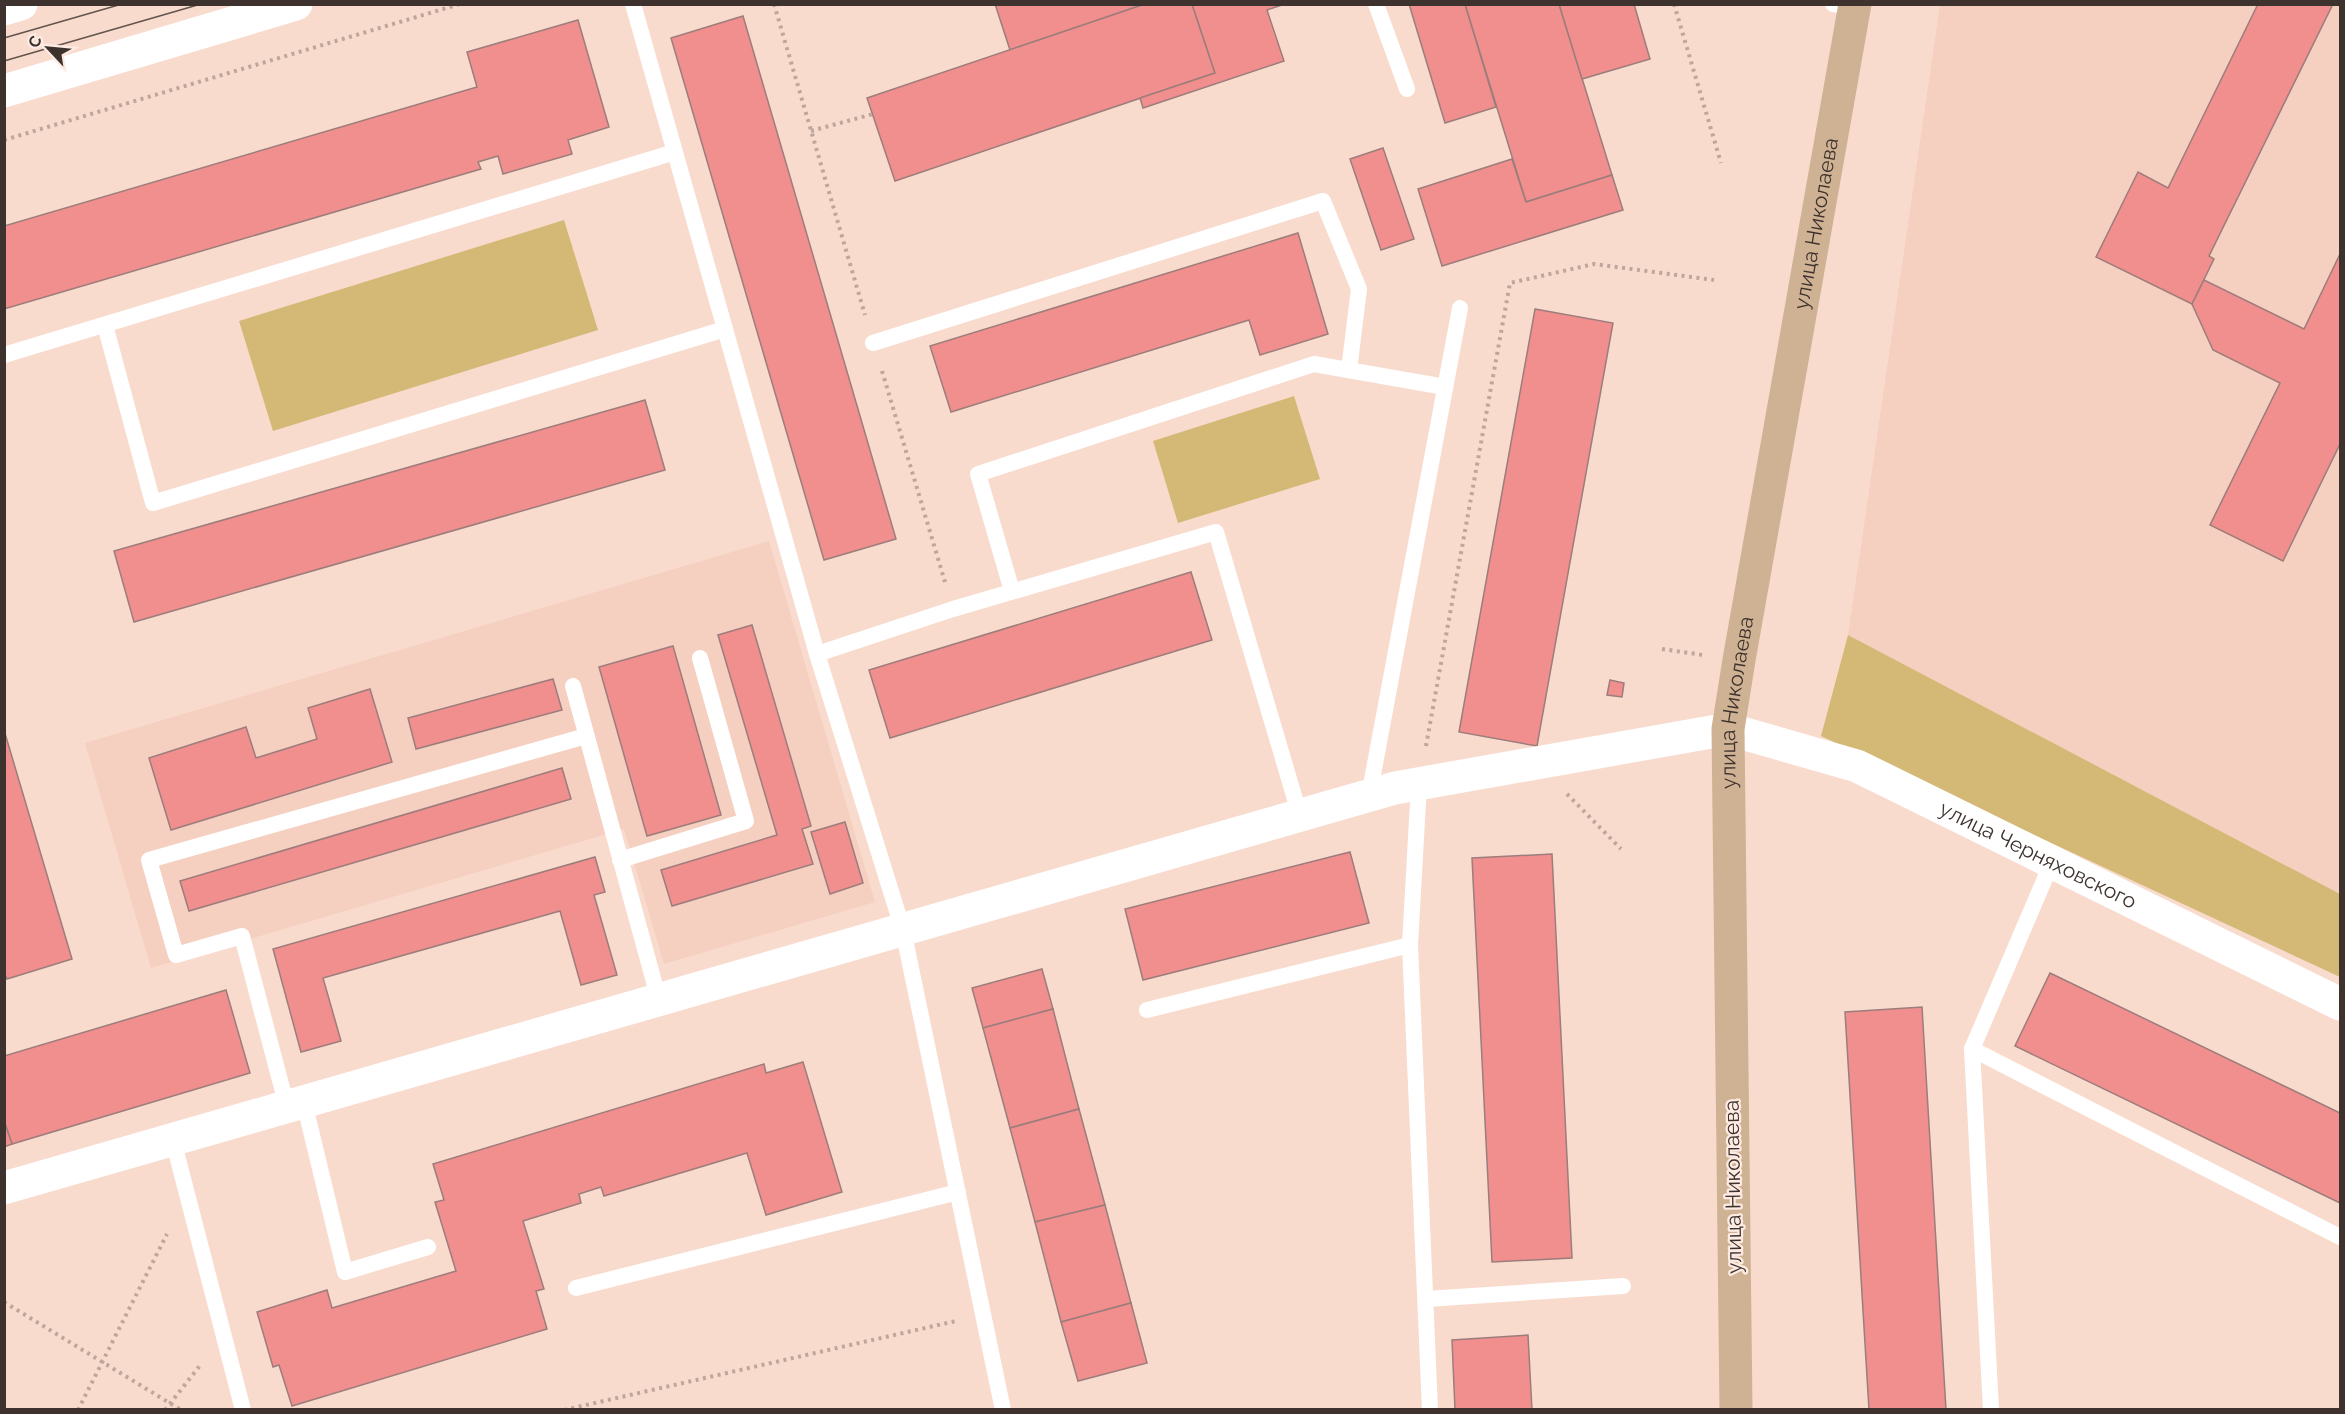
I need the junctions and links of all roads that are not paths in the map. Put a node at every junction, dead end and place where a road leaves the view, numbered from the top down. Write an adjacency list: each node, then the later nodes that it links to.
1 (21, 4): 6 (street)
2 (296, 4): 8 (street)
3 (633, 4): 9 (lane)
4 (1376, 4): 7 (lane)
5 (1848, 5): 21 (main road, улица Николаева)
6 (4, 9)
7 (1407, 89)
8 (4, 91)
9 (675, 152): 11 (lane); 12 (lane)
10 (1460, 308): 16 (lane)
11 (105, 325): 12 (lane); 14 (lane)
12 (725, 329): 18 (lane)
13 (873, 343): 15 (lane)
14 (4, 355)
15 (1349, 370): 16 (lane); 17 (lane)
16 (1445, 387): 24 (lane)
17 (1012, 591): 18 (lane); 25 (lane)
18 (817, 654): 28 (lane)
19 (700, 658): 26 (lane)
20 (573, 686): 22 (lane)
21 (1728, 729): 23 (street); 27 (street, улица Черняховского); 46 (main road, улица Николаева)
22 (586, 736): 26 (lane); 34 (lane)
23 (1419, 784): 24 (street); 29 (lane)
24 (1369, 796): 25 (street)
25 (1300, 816): 28 (street)
26 (620, 860): 30 (lane)
27 (2052, 862): 31 (street, улица Черняховского); 33 (lane)
28 (903, 930): 30 (street); 37 (lane)
29 (1410, 945): 32 (lane); 42 (lane)
30 (659, 1000): 34 (street)
31 (2340, 1004)
32 (1147, 1010)
33 (1972, 1049): 38 (lane); 47 (lane)
34 (296, 1104): 35 (street); 39 (lane)
35 (173, 1140): 36 (street); 43 (lane)
36 (4, 1188)
37 (957, 1192): 41 (lane); 44 (lane)
38 (2340, 1236)
39 (428, 1247)
40 (1623, 1286): 42 (lane)
41 (576, 1288)
42 (1426, 1299): 45 (lane)
43 (243, 1410)
44 (1003, 1410)
45 (1430, 1410)
46 (1736, 1410)
47 (1991, 1410)

